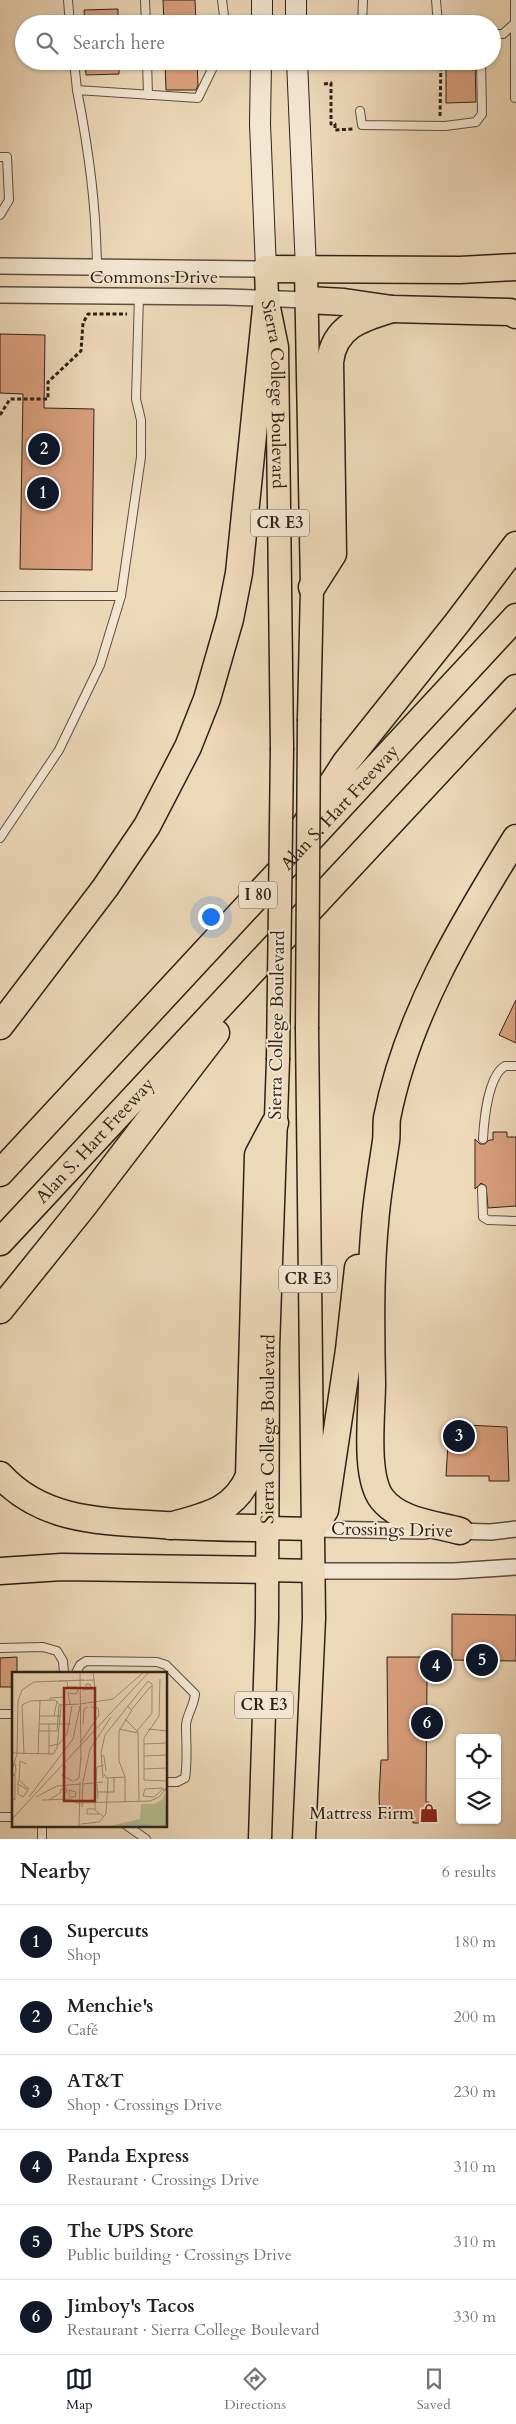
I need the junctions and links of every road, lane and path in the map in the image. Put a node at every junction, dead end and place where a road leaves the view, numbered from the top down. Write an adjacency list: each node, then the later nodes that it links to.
1 (68, 0): 9 (lane)
2 (145, 0): 10 (lane)
3 (222, 0): 11 (lane)
4 (262, 0): 12 (main road)
5 (296, 0): 13 (main road)
6 (363, 0): 14 (lane)
7 (436, 0): 15 (lane)
8 (516, 0): 16 (lane)
9 (69, 15)
10 (146, 15)
11 (224, 15)
12 (262, 15)
13 (296, 15)
14 (362, 15)
15 (437, 15)
16 (515, 23): 17 (lane); 28 (lane)
17 (501, 34)
18 (75, 70): 26 (lane)
19 (147, 70): 27 (lane)
20 (212, 70): 27 (lane)
21 (261, 70): 37 (main road, Sierra College Boulevard)
22 (297, 70): 38 (main road, Sierra College Boulevard)
23 (441, 70): 30 (path)
24 (482, 70): 31 (lane)
25 (324, 84): 31 (path)
26 (76, 90): 27 (lane); 35 (lane)
27 (148, 95)
28 (515, 98)
29 (360, 111): 31 (lane)
30 (430, 118)
31 (362, 125)
32 (4, 157): 33 (lane)
33 (0, 215)
34 (0, 266): 35 (street, Commons Drive)
35 (97, 267): 37 (street, Commons Drive)
36 (516, 267): 38 (highway)
37 (266, 269): 38 (highway); 41 (main road, Sierra College Boulevard / CR E3)
38 (306, 269): 42 (main road, Sierra College Boulevard)
39 (0, 295): 40 (street, Commons Drive)
40 (139, 296): 41 (street, Commons Drive); 44 (lane)
41 (267, 298): 42 (street, Commons Drive); 57 (highway); 60 (main road, Sierra College Boulevard / CR E3, bridge)
42 (307, 300): 43 (highway); 48 (main road, Sierra College Boulevard)
43 (392, 309): 45 (highway); 48 (highway)
44 (138, 314): 46 (path); 50 (lane)
45 (516, 315)
46 (0, 415)
47 (516, 545): 55 (highway)
48 (312, 586): 70 (main road, Sierra College Boulevard / CR E3, bridge)
49 (0, 596): 50 (lane)
50 (121, 596): 53 (lane)
51 (516, 617): 55 (highway, Alan S. Hart Freeway / I 80)
52 (516, 688): 56 (highway, Alan S. Hart Freeway / I 80)
53 (0, 838)
54 (516, 838): 59 (highway)
55 (262, 891): 62 (highway, Alan S. Hart Freeway / I 80)
56 (307, 913): 65 (highway, Alan S. Hart Freeway / I 80); 66 (highway)
57 (0, 1026)
58 (516, 1066): 61 (lane)
59 (387, 1119): 70 (highway); 72 (highway)
60 (275, 1123): 68 (highway); 69 (main road, Sierra College Boulevard / CR E3)
61 (483, 1139)
62 (0, 1173)
63 (482, 1189): 64 (lane)
64 (516, 1221)
65 (0, 1242)
66 (0, 1310)
67 (0, 1475): 68 (highway)
68 (170, 1526): 69 (highway)
69 (267, 1528): 70 (main road, Crossings Drive); 74 (main road, Sierra College Boulevard / CR E3)
70 (313, 1529): 72 (street, Crossings Drive); 76 (main road, Sierra College Boulevard / CR E3)
71 (516, 1530): 72 (street, Crossings Drive)
72 (460, 1531)
73 (516, 1567): 76 (street)
74 (267, 1570): 75 (highway); 76 (main road); 86 (main road, Sierra College Boulevard / CR E3)
75 (0, 1571)
76 (314, 1571): 87 (main road, Sierra College Boulevard / CR E3)
77 (0, 1648): 78 (lane)
78 (64, 1672)
79 (76, 1672): 80 (lane)
80 (168, 1782)
81 (42, 1826): 84 (lane)
82 (127, 1826): 83 (lane)
83 (135, 1836): 85 (lane)
84 (42, 1839)
85 (146, 1839)
86 (260, 1839)
87 (304, 1839)

